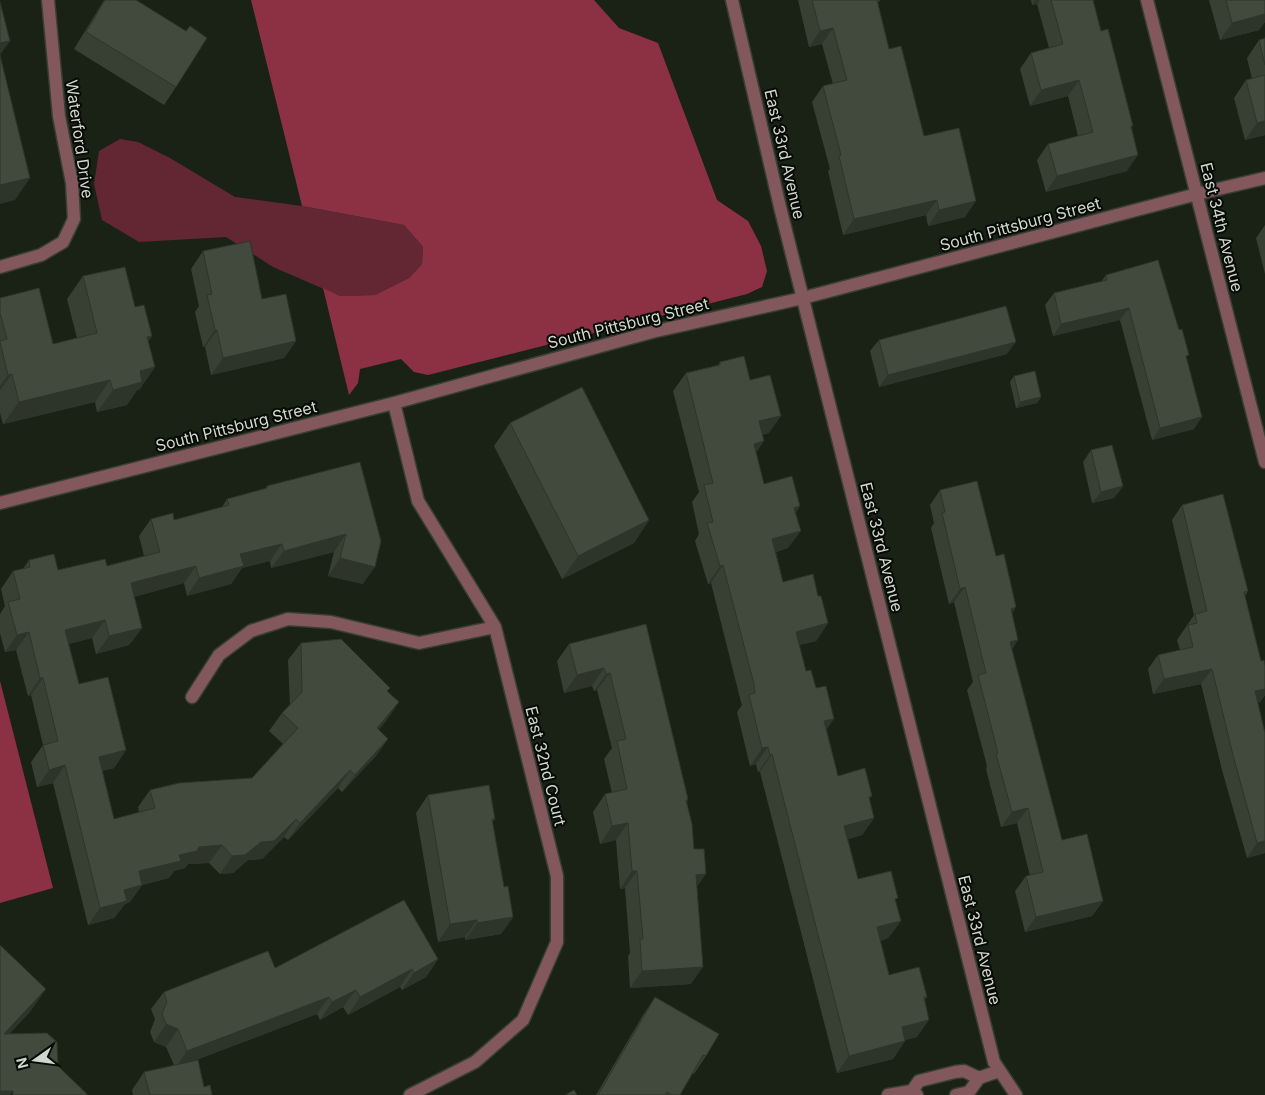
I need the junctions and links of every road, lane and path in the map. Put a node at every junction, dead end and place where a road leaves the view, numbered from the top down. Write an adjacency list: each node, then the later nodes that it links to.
1 (48, 0): 6 (street, Waterford Drive)
2 (732, 0): 7 (street, East 33rd Avenue)
3 (1147, 0): 5 (street, East 34th Avenue)
4 (1265, 178): 5 (street, South Pittsburg Street)
5 (1197, 194): 7 (street, South Pittsburg Street); 9 (street, East 34th Avenue)
6 (0, 267)
7 (803, 298): 8 (street, South Pittsburg Street); 13 (street, East 33rd Avenue)
8 (394, 403): 10 (street, South Pittsburg Street); 11 (street, East 32nd Court)
9 (1265, 462)
10 (0, 503)
11 (495, 626): 12 (street); 16 (street, East 32nd Court)
12 (192, 697)
13 (1000, 1071): 14 (street); 19 (street, East 33rd Avenue)
14 (979, 1078): 15 (street); 18 (street)
15 (914, 1093): 17 (street)
16 (410, 1095)
17 (888, 1095)
18 (956, 1095)
19 (1016, 1095)

